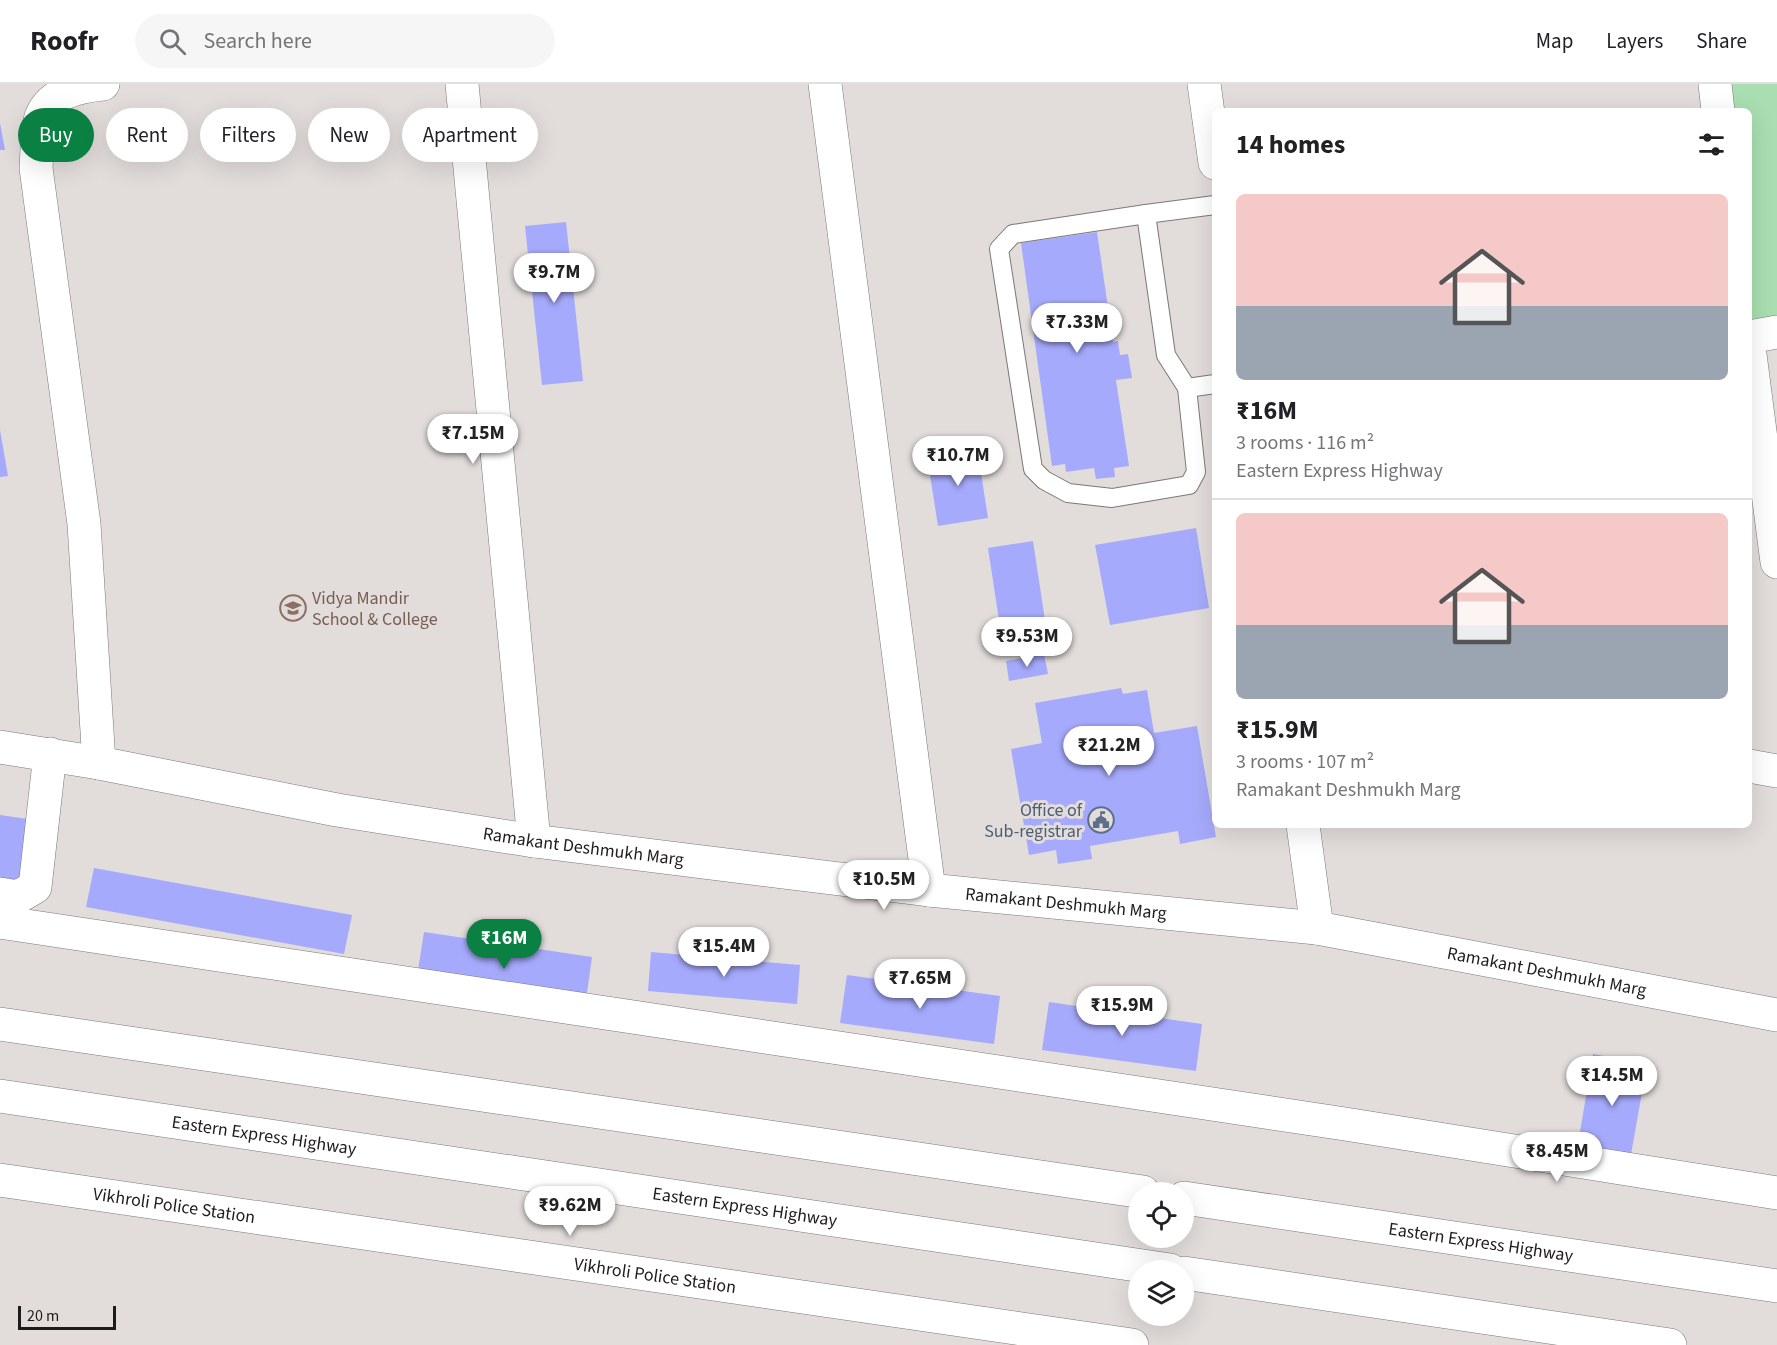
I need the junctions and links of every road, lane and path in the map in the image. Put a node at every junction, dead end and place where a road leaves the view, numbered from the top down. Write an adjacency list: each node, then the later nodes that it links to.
1 (104, 84): 19 (main road)
2 (462, 84): 23 (main road)
3 (825, 84): 24 (main road)
4 (1204, 84): 7 (main road)
5 (1715, 84): 6 (main road)
6 (1718, 108)
7 (1212, 141)
8 (1212, 205): 9 (lane)
9 (1146, 214): 13 (lane); 13 (lane)
10 (1777, 332): 11 (main road)
11 (1752, 337)
12 (1212, 384): 13 (lane)
13 (1187, 388)
14 (1752, 389): 15 (main road)
15 (1756, 446): 16 (main road)
16 (1777, 560)
17 (0, 747): 18 (main road, Ramakant Deshmukh Marg)
18 (50, 754): 19 (main road, Ramakant Deshmukh Marg); 25 (main road)
19 (99, 763): 23 (main road, Ramakant Deshmukh Marg)
20 (1752, 767): 21 (main road)
21 (1777, 771)
22 (1303, 828): 27 (main road)
23 (534, 841): 24 (main road, Ramakant Deshmukh Marg)
24 (929, 890): 27 (main road, Ramakant Deshmukh Marg)
25 (0, 894)
26 (0, 922): 33 (main road)
27 (1317, 928): 28 (main road, Ramakant Deshmukh Marg)
28 (1777, 1014)
29 (0, 1024): 32 (main road)
30 (0, 1096): 35 (main road, Eastern Express Highway)
31 (0, 1180): 38 (main road, Vikhroli Police Station)
32 (1128, 1190)
33 (1777, 1193)
34 (1194, 1199): 37 (main road, Eastern Express Highway)
35 (1128, 1264)
36 (1194, 1274): 39 (main road)
37 (1777, 1286)
38 (1132, 1345)
39 (1670, 1345)

